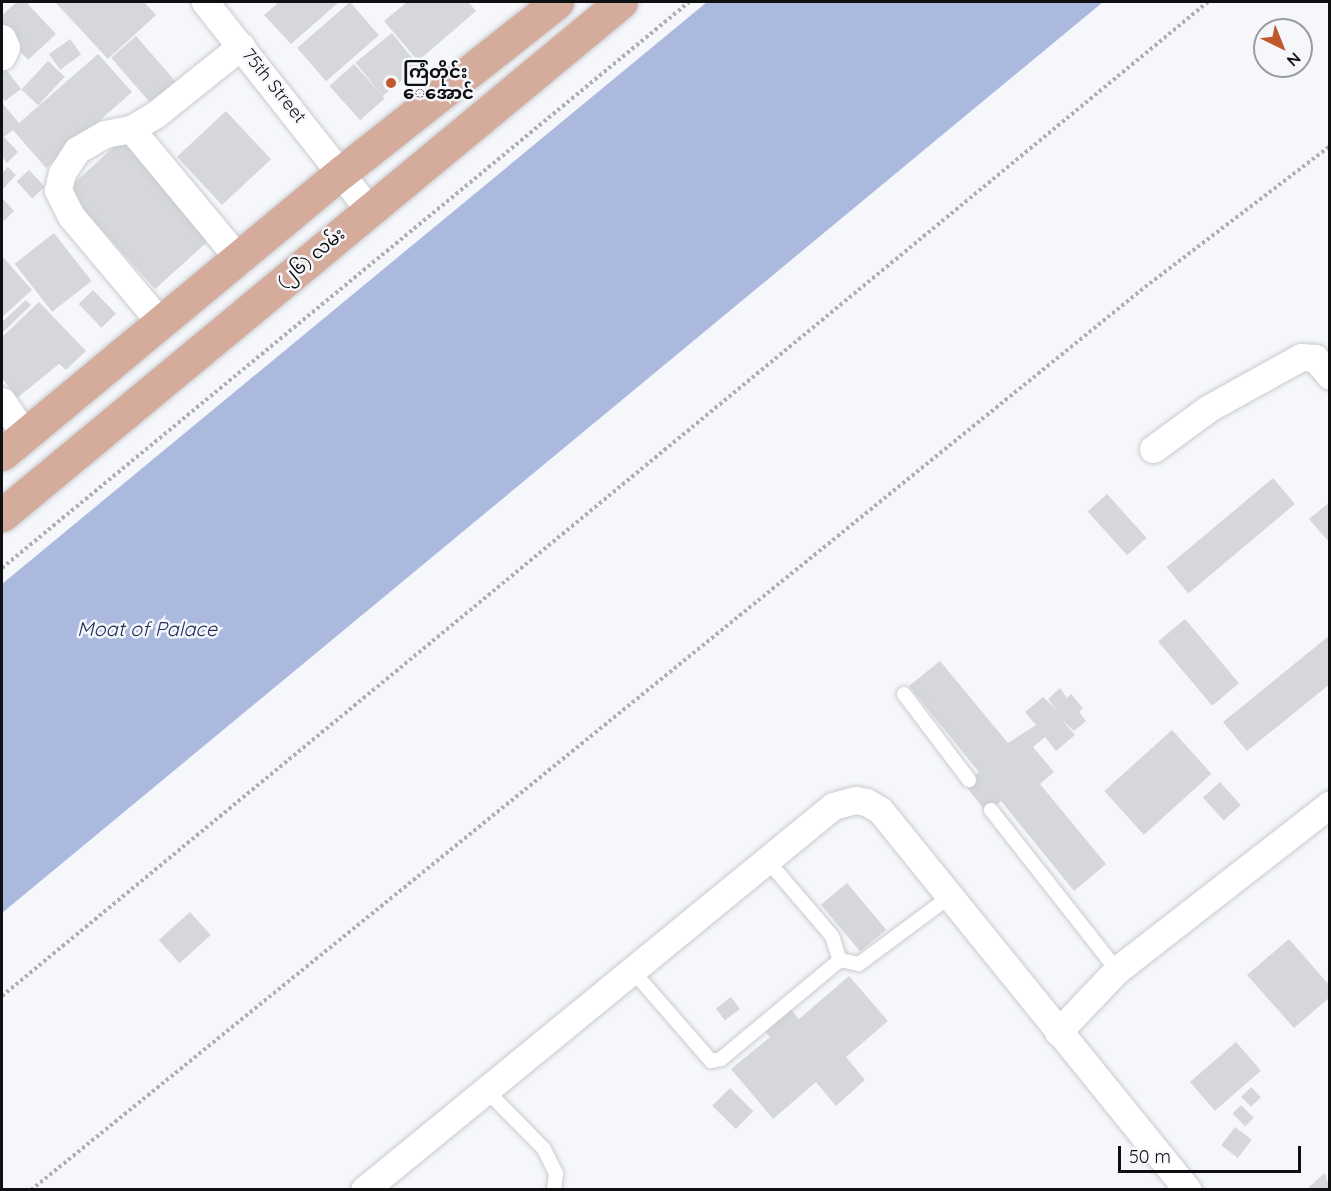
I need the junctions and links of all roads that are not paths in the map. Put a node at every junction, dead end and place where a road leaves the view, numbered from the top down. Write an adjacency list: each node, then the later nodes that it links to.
1 (205, 2): 5 (street, 75th Street)
2 (556, 2): 8 (main road)
3 (621, 2): 9 (main road, (၂၆) လမ်း)
4 (2, 38): 6 (street)
5 (241, 46): 7 (street); 8 (street, 75th Street)
6 (2, 56)
7 (131, 129): 10 (street); 11 (street)
8 (342, 172): 9 (street, 75th Street); 10 (main road)
9 (369, 210): 16 (main road, (၂၆) လမ်း)
10 (238, 258): 11 (main road)
11 (160, 322): 14 (main road)
12 (1329, 376): 15 (street)
13 (2, 401): 14 (street)
14 (13, 444)
15 (1153, 449)
16 (2, 515)
17 (904, 694): 18 (lane)
18 (969, 780)
19 (1329, 804): 25 (street)
20 (991, 810): 25 (lane)
21 (767, 860): 22 (street); 23 (lane); 24 (street)
22 (948, 898): 23 (lane); 26 (street)
23 (840, 960): 24 (lane)
24 (632, 970): 27 (street)
25 (1117, 970): 26 (street)
26 (1058, 1032): 30 (street)
27 (485, 1089): 28 (street); 29 (lane)
28 (374, 1186)
29 (554, 1190)
30 (1188, 1190)

